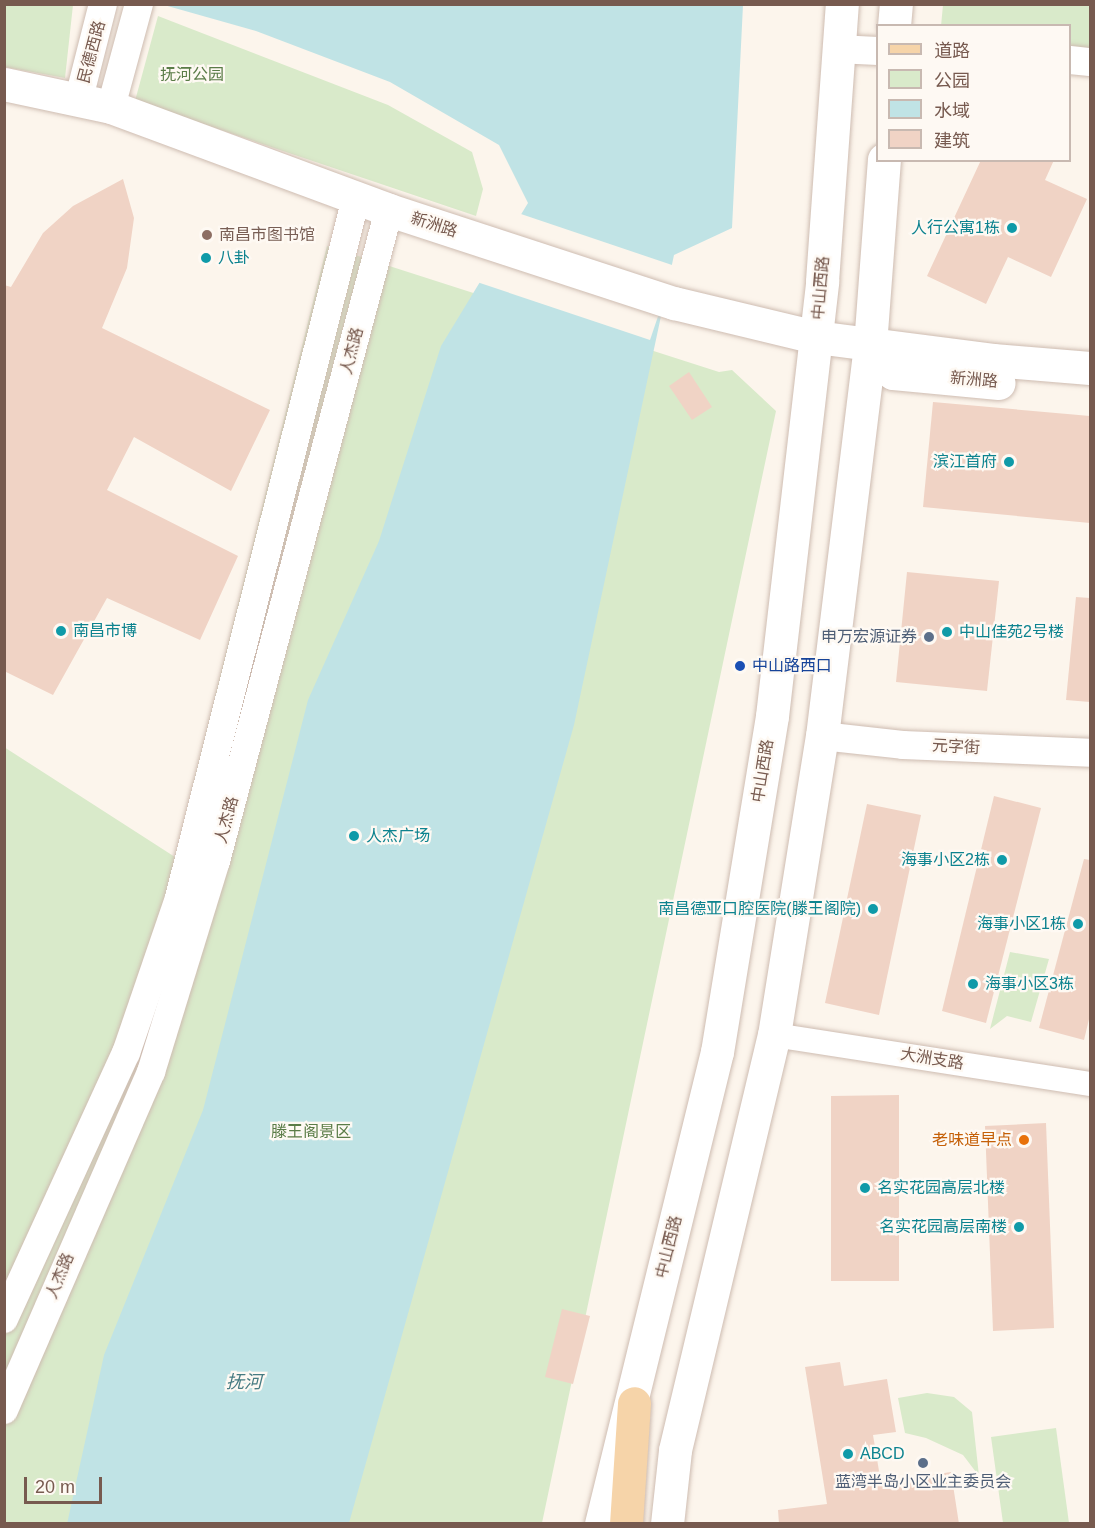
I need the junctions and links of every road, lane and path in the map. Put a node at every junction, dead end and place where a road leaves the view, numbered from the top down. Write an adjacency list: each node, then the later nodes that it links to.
1 (842, 4): 6 (main road, 中山西路)
2 (896, 4): 5 (main road)
3 (103, 9): 11 (street, 民德西路)
4 (137, 15): 12 (street, 民德西路)
5 (894, 24)
6 (837, 49): 7 (street); 16 (main road, 中山西路)
7 (876, 51)
8 (1071, 60): 9 (street)
9 (1090, 62)
10 (4, 84): 11 (main road, 新洲路)
11 (79, 98): 12 (main road, 新洲路)
12 (111, 107): 14 (main road, 新洲路)
13 (885, 162): 17 (main road)
14 (356, 198): 15 (main road, 新洲路); 24 (street, 人杰路)
15 (389, 210): 16 (main road, 新洲路); 26 (street, 人杰路)
16 (816, 338): 17 (main road, 新洲路); 25 (main road, 中山西路)
17 (870, 345): 18 (main road, 新洲路); 19 (main road, 新洲路); 20 (main road)
18 (1090, 368)
19 (1090, 391)
20 (822, 736): 21 (street, 元字街); 22 (main road)
21 (1090, 753)
22 (774, 1035): 23 (street, 大洲支路); 29 (main road)
23 (1090, 1084)
24 (4, 1319)
25 (634, 1403): 27 (main road, 中山西路); 28 (main road)
26 (4, 1410)
27 (601, 1524)
28 (626, 1524)
29 (667, 1524)

